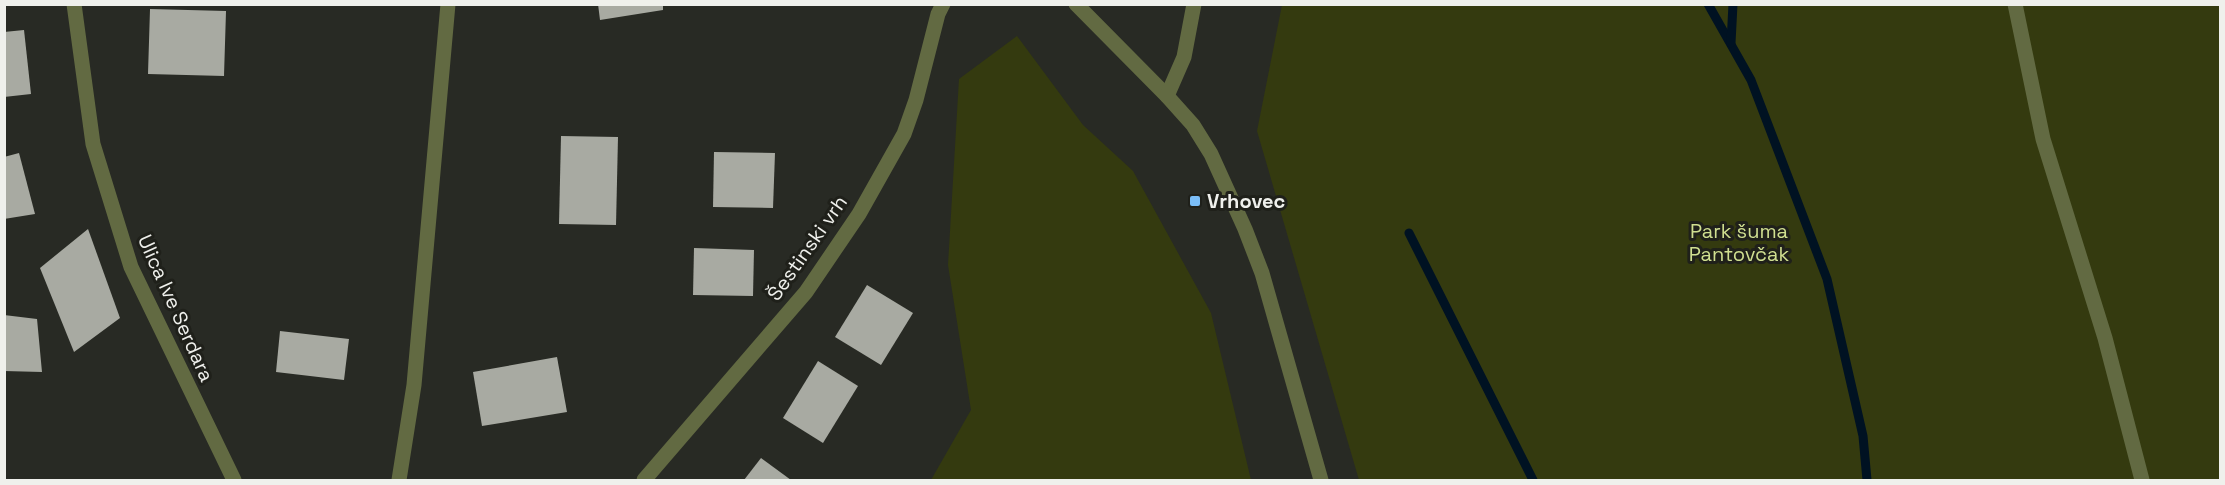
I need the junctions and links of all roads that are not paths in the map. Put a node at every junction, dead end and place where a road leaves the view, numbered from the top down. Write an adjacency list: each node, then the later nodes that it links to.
1 (74, 4): 8 (street, Ulica Ive Serdara)
2 (448, 4): 9 (street)
3 (943, 4): 10 (street, Šestinski vrh)
4 (1076, 4): 7 (street)
5 (1194, 4): 7 (street)
6 (2015, 4): 12 (street)
7 (1167, 96): 11 (street)
8 (234, 480)
9 (399, 480)
10 (644, 480)
11 (1321, 480)
12 (2142, 480)

